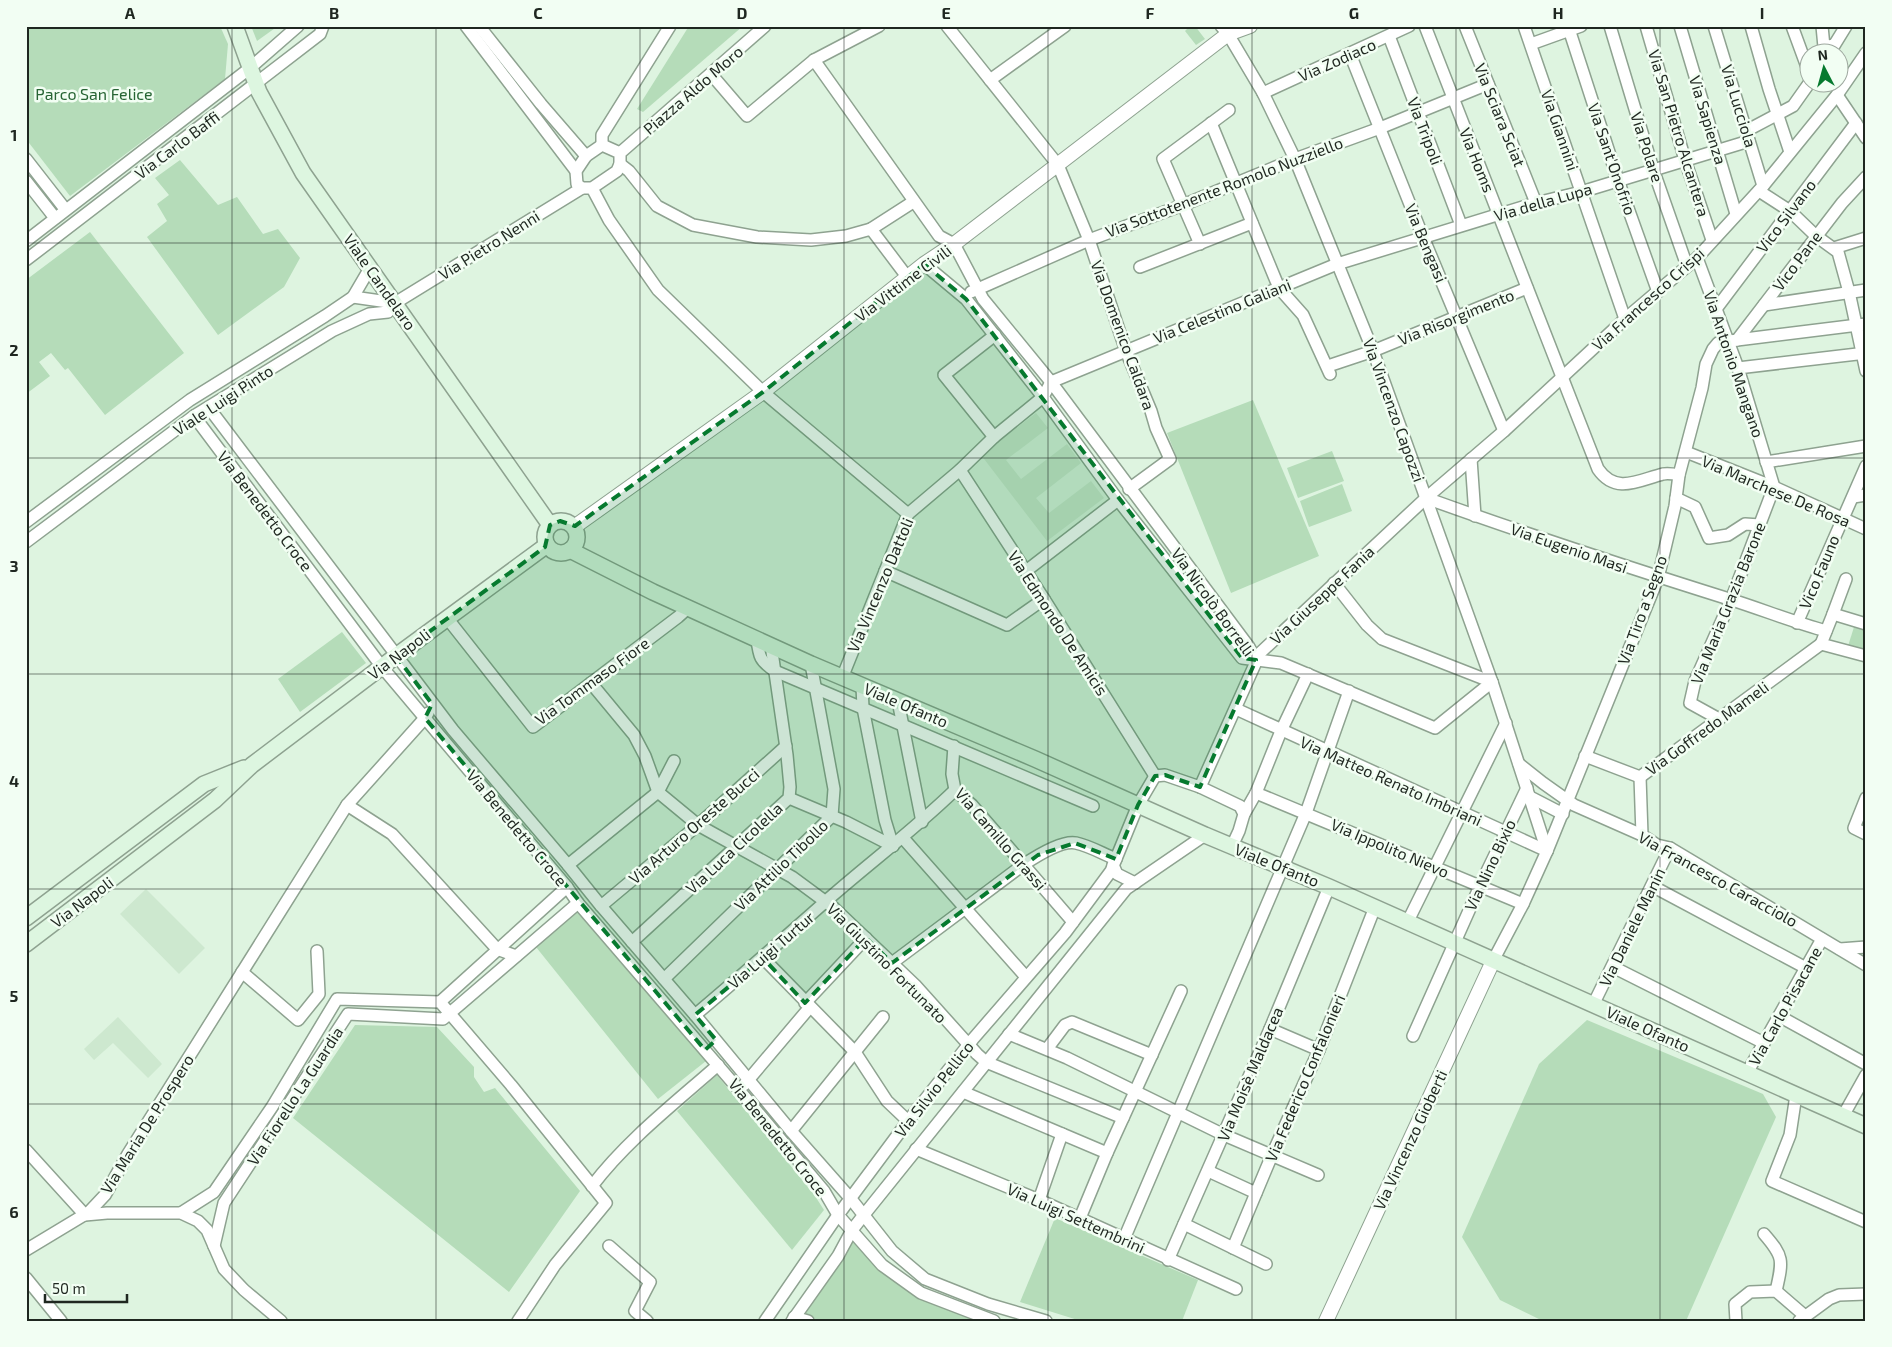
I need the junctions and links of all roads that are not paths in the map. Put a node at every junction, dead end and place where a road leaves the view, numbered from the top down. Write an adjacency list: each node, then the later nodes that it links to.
1 (236, 26): 34 (main road, Viale Candelaro)
2 (298, 26): 34 (street, Via Carlo Baffi)
3 (323, 26): 37 (street, Via Carlo Baffi)
4 (670, 26): 51 (street)
5 (765, 26): 35 (street, Piazza Aldo Moro)
6 (879, 26): 33 (street)
7 (947, 26): 36 (street, Via Domenico Caldara)
8 (1065, 26): 36 (street)
9 (1250, 26): 25 (street, Via Vittime Civili)
10 (1409, 26): 26 (street, Via Zodiaco)
11 (1425, 26): 42 (street, Via Homs)
12 (1465, 26): 38 (street, Via Sciara Sciat)
13 (1524, 26): 29 (street, Via Giannini)
14 (1581, 26): 24 (street)
15 (1610, 26): 60 (street, Via Polare)
16 (1646, 26): 58 (street, Via San Pietro Alcantera)
17 (1680, 26): 52 (street, Via Sapienza)
18 (1714, 26): 49 (street, Via Lucciola)
19 (1751, 26): 45 (street)
20 (1792, 26): 30 (street)
21 (1822, 26): 27 (street)
22 (1846, 26): 28 (street)
23 (476, 28): 54 (street); 61 (street)
24 (1569, 28): 29 (street); 63 (street, Via Sant'Onofrio)
25 (1225, 30): 40 (street, Via Vincenzo Capozzi); 59 (street, Via Vittime Civili)
26 (1389, 36): 32 (street, Via Zodiaco); 44 (street, Via Tripoli)
27 (1824, 42)
28 (1836, 42)
29 (1531, 44): 68 (street, Via Giannini)
30 (1800, 48)
31 (1866, 53): 41 (street, Via Francesco Crispi)
32 (1350, 54): 40 (street, Via Zodiaco); 48 (street, Via Bengasi)
33 (814, 60): 35 (street); 70 (street)
34 (250, 68): 37 (main road, Viale Candelaro); 69 (street, Via Carlo Baffi)
35 (710, 74): 56 (street, Piazza Aldo Moro)
36 (990, 80): 59 (street, Via Domenico Caldara)
37 (256, 84): 73 (street, Via Carlo Baffi); 99 (main road, Viale Candelaro)
38 (1488, 84): 42 (street, Via Sottotenente Romolo Nuzziello); 71 (street, Via Sciara Sciat)
39 (1803, 92): 45 (street, Via della Lupa)
40 (1264, 93): 57 (street, Via Vincenzo Capozzi)
41 (1837, 95): 47 (street); 53 (street, Via Francesco Crispi)
42 (1452, 99): 44 (street, Via Sottotenente Romolo Nuzziello); 76 (street, Via Homs)
43 (1229, 110): 46 (street)
44 (1418, 112): 48 (street, Via Sottotenente Romolo Nuzziello); 80 (street, Via Tripoli)
45 (1778, 115): 49 (street, Via della Lupa); 53 (street)
46 (1211, 123): 65 (street); 72 (street)
47 (1856, 123): 50 (street); 75 (street, Vico Silvano)
48 (1380, 128): 57 (street, Via Sottotenente Romolo Nuzziello); 84 (street, Via Bengasi)
49 (1748, 136): 52 (street, Via della Lupa); 67 (street, Via Lucciola)
50 (1866, 138)
51 (602, 145): 54 (street); 56 (street)
52 (1716, 151): 58 (street, Via della Lupa); 77 (street, Via Sapienza)
53 (1790, 152): 67 (street, Via Francesco Crispi)
54 (586, 156): 61 (street)
55 (26, 159): 74 (street)
56 (620, 159): 66 (street, Piazza Aldo Moro); 82 (street)
57 (1295, 159): 65 (street, Via Sottotenente Romolo Nuzziello); 96 (street, Via Vincenzo Capozzi)
58 (1685, 160): 60 (street, Via della Lupa); 88 (street, Via San Pietro Alcantera)
59 (1058, 165): 87 (street, Via Domenico Caldara); 90 (street, Via Vittime Civili)
60 (1653, 169): 63 (street, Via della Lupa); 97 (street, Via Polare)
61 (576, 170): 66 (street)
62 (1866, 177): 83 (street, Vico Pane)
63 (1618, 180): 68 (street, Via della Lupa); 105 (street, Via Sant'Onofrio)
64 (26, 181): 78 (street)
65 (1237, 183): 72 (street, Via Sottotenente Romolo Nuzziello); 79 (street)
66 (587, 188): 109 (street, Via Pietro Nenni); 126 (street)
67 (1761, 188): 75 (street); 77 (street, Via Francesco Crispi)
68 (1581, 192): 71 (street, Via della Lupa); 113 (street, Via Giannini)
69 (86, 194): 73 (street); 74 (street, Via Carlo Baffi)
70 (913, 202): 82 (street); 90 (street)
71 (1536, 203): 76 (street, Via della Lupa)
72 (1183, 205): 87 (street, Via Sottotenente Romolo Nuzziello); 91 (street)
73 (96, 206): 86 (street, Via Carlo Baffi)
74 (66, 209): 78 (street, Via Carlo Baffi)
75 (1790, 211): 83 (street); 111 (street, Vico Silvano)
76 (1499, 214): 80 (street, Via della Lupa); 103 (street, Via Homs)
77 (1736, 214): 88 (street, Via Francesco Crispi)
78 (55, 218): 81 (street, Via Carlo Baffi)
79 (1252, 223): 91 (street); 102 (street)
80 (1461, 225): 84 (street, Via della Lupa)
81 (42, 227): 86 (street); 89 (street, Via Carlo Baffi)
82 (871, 229): 100 (street)
83 (1816, 236): 92 (street); 110 (street, Vico Pane)
84 (1423, 237): 96 (street, Via della Lupa); 112 (street, Via Bengasi)
85 (1866, 238): 92 (street)
86 (53, 239): 94 (street, Via Carlo Baffi)
87 (1089, 240): 101 (street, Via Sottotenente Romolo Nuzziello); 117 (street, Via Domenico Caldara)
88 (1712, 240): 93 (street, Via Francesco Crispi)
89 (26, 241)
90 (954, 244): 95 (street, Via Vittime Civili); 101 (street, Via Nicolò Borrelli)
91 (1200, 244): 98 (street)
92 (1834, 248): 106 (street)
93 (1697, 258): 97 (street, Via Francesco Crispi); 111 (street, Via Antonio Mangano)
94 (26, 260)
95 (924, 264): 100 (street, Via Vittime Civili); 107 (street, Via Nicolò Borrelli)
96 (1338, 264): 102 (street, Via Celestino Galiani); 118 (street, Via Vincenzo Capozzi)
97 (1688, 266): 105 (street, Via Francesco Crispi)
98 (1140, 267)
99 (370, 268): 108 (street, Viale Luigi Pinto); 109 (main road, Viale Candelaro)
100 (908, 278): 126 (street, Via Vittime Civili)
101 (977, 288): 107 (street, Via Sottotenente Romolo Nuzziello); 125 (street, Via Nicolò Borrelli)
102 (1279, 288): 117 (street, Via Celestino Galiani); 118 (street, Via Risorgimento)
103 (1527, 288): 112 (street, Via Risorgimento); 123 (street, Via Homs)
104 (1866, 290): 106 (street)
105 (1658, 292): 113 (street, Via Francesco Crispi)
106 (1849, 292): 110 (street); 114 (street)
107 (962, 296): 115 (street, Via Nicolò Borrelli)
108 (353, 297): 109 (street); 121 (street, Viale Luigi Pinto)
109 (395, 303): 124 (street, Viale Luigi Pinto); 150 (main road, Viale Candelaro)
110 (1764, 305): 116 (street, Vico Pane)
111 (1716, 309): 116 (street, Via Antonio Mangano)
112 (1457, 317): 118 (street, Via Risorgimento); 130 (street, Via Bengasi)
113 (1625, 319): 123 (street, Via Francesco Crispi)
114 (1861, 324): 116 (street); 119 (street)
115 (995, 335): 127 (street, Via Nicolò Borrelli); 131 (street)
116 (1733, 341): 120 (street, Via Antonio Mangano); 133 (street, Via Tiro a Segno)
117 (1126, 351): 125 (street, Via Celestino Galiani); 140 (street, Via Domenico Caldara)
118 (1373, 351): 143 (street, Via Vincenzo Capozzi)
119 (1864, 354): 120 (street); 122 (street)
120 (1738, 368): 136 (street, Via Antonio Mangano)
121 (240, 370): 124 (street); 149 (street, Viale Luigi Pinto)
122 (1866, 371)
123 (1563, 376): 130 (street, Via Francesco Crispi); 138 (street, Via Homs)
124 (252, 381): 128 (street, Viale Luigi Pinto)
125 (1052, 382): 127 (street, Via Vincenzo Dattoli); 140 (street, Via Nicolò Borrelli)
126 (763, 392): 146 (street); 152 (street, Via Vittime Civili)
127 (1042, 397): 131 (street, Via Vincenzo Dattoli); 145 (street, Via Nicolò Borrelli)
128 (209, 408): 129 (street, Viale Luigi Pinto); 173 (street, Via Benedetto Croce)
129 (194, 416): 154 (street, Viale Luigi Pinto); 177 (street, Via Benedetto Croce)
130 (1504, 431): 134 (street, Via Francesco Crispi)
131 (994, 437): 137 (street, Via Vincenzo Dattoli)
132 (1866, 446): 136 (street)
133 (1686, 452): 138 (street, Via Tiro a Segno); 139 (street, Via Marchese De Rosa)
134 (1471, 459): 143 (street, Via Francesco Crispi); 147 (street)
135 (1866, 466): 142 (street, Vico Fauno)
136 (1767, 467): 139 (street)
137 (960, 470): 146 (street, Via Vincenzo Dattoli); 159 (street, Via Edmondo De Amicis)
138 (1679, 475): 144 (street, Via Tiro a Segno)
139 (1774, 487): 148 (street, Via Marchese De Rosa); 151 (street, Via Maria Grazia Barone)
140 (1129, 489): 175 (street, Via Nicolò Borrelli)
141 (1866, 495): 142 (street)
142 (1853, 497): 148 (street, Vico Fauno)
143 (1426, 498): 147 (street, Via Eugenio Masi); 162 (street, Via Giuseppe Fania); 181 (street, Via Vincenzo Capozzi)
144 (1676, 498): 151 (street); 160 (street, Via Tiro a Segno)
145 (1118, 500): 159 (street); 175 (street, Via Nicolò Borrelli)
146 (908, 514): 158 (street, Via Vincenzo Dattoli)
147 (1475, 516): 160 (street, Via Eugenio Masi)
148 (1842, 519): 153 (street, Via Marchese De Rosa); 168 (street, Vico Fauno)
149 (26, 522): 154 (street)
150 (550, 525): 152 (main road); 156 (main road)
151 (1760, 525): 164 (street, Via Maria Grazia Barone)
152 (574, 527): 157 (main road)
153 (1866, 530)
154 (36, 534): 155 (street, Viale Luigi Pinto)
155 (26, 542)
156 (547, 545): 157 (main road); 167 (main road, Via Napoli)
157 (570, 550): 165 (main road, Viale Ofanto)
158 (885, 571): 163 (street); 180 (street, Via Vincenzo Dattoli)
159 (1026, 571): 163 (street, Via Edmondo De Amicis)
160 (1658, 578): 164 (street, Via Eugenio Masi); 198 (street, Via Tiro a Segno)
161 (1846, 579): 166 (street)
162 (1334, 583): 175 (street, Via Giuseppe Fania); 181 (street)
163 (1044, 599): 202 (street, Via Edmondo De Amicis)
164 (1731, 600): 168 (street, Via Eugenio Masi); 191 (street, Via Maria Grazia Barone)
165 (688, 608): 171 (main road, Viale Ofanto); 182 (street, Via Tommaso Fiore)
166 (1833, 614): 169 (street); 170 (street)
167 (447, 618): 173 (main road, Via Napoli); 182 (street, Via Tommaso Fiore)
168 (1797, 623): 170 (street, Via Eugenio Masi)
169 (1866, 624)
170 (1826, 630): 172 (street)
171 (764, 642): 176 (main road, Viale Ofanto); 178 (street, Viale Ofanto)
172 (1821, 644): 174 (street); 191 (street, Via Goffredo Mameli)
173 (396, 656): 177 (main road, Via Napoli); 187 (street, Via Benedetto Croce)
174 (1866, 656)
175 (1256, 660): 179 (street); 189 (street, Via Giuseppe Fania)
176 (811, 664): 180 (main road, Viale Ofanto); 184 (street, Via Attilio Tibollo)
177 (382, 667): 190 (street, Via Benedetto Croce); 201 (main road, Via Napoli)
178 (775, 671): 184 (street, Viale Ofanto); 195 (street, Via Luca Cicolella)
179 (1308, 674): 185 (street); 194 (street)
180 (842, 678): 183 (main road, Viale Ofanto)
181 (1492, 682): 185 (street); 192 (street, Via Vincenzo Capozzi)
182 (591, 683): 206 (street)
183 (862, 686): 186 (main road, Viale Ofanto); 188 (street)
184 (814, 687): 188 (street, Viale Ofanto); 219 (street, Via Attilio Tibollo)
185 (1349, 691): 197 (street)
186 (898, 702): 193 (street); 213 (main road, Viale Ofanto)
187 (432, 704): 190 (street, Via Maria De Prospero); 233 (street, Via Benedetto Croce)
188 (863, 708): 193 (street, Viale Ofanto); 228 (street)
189 (1236, 709): 194 (street, Via Matteo Renato Imbriani); 204 (street, Via Giuseppe Fania)
190 (425, 718): 212 (street, Via Maria De Prospero); 242 (street, Via Benedetto Croce)
191 (1719, 719): 203 (street, Via Goffredo Mameli)
192 (1506, 723): 200 (street, Via Vincenzo Capozzi); 215 (street)
193 (903, 725): 196 (street, Viale Ofanto); 220 (street)
194 (1282, 731): 197 (street, Via Matteo Renato Imbriani); 207 (street)
195 (786, 746): 209 (street, Via Luca Cicolella); 221 (street, Via Arturo Oreste Bucci)
196 (954, 746): 205 (street, Via Camillo Grassi); 214 (street, Viale Ofanto)
197 (1327, 752): 215 (street, Via Matteo Renato Imbriani); 217 (street)
198 (1585, 756): 203 (street, Via Goffredo Mameli); 211 (street, Via Tiro a Segno)
199 (674, 761): 206 (street)
200 (1519, 764): 208 (street, Via Vincenzo Capozzi); 211 (street, Via Francesco Caracciolo)
201 (252, 765): 249 (main road, Via Napoli); 256 (main road, Via Napoli)
202 (1155, 776): 204 (street); 213 (street, Via Silvio Pellico)
203 (1640, 777): 225 (street)
204 (1200, 787): 216 (street)
205 (955, 790): 220 (street, Via Luigi Turtur); 234 (street, Via Camillo Grassi)
206 (658, 792): 221 (street, Via Giustino Fortunato); 233 (street)
207 (1256, 793): 216 (street); 217 (street, Via Ippolito Nievo)
208 (1528, 793): 218 (street); 222 (street, Via Nino Bixio); 231 (street, Via Vincenzo Capozzi)
209 (788, 798): 219 (street); 227 (street, Via Luca Cicolella)
210 (1866, 798): 223 (street)
211 (1568, 801): 218 (street, Via Tiro a Segno); 225 (street, Via Francesco Caracciolo)
212 (347, 805): 259 (street); 268 (street, Via Maria De Prospero)
213 (1138, 805): 224 (main road, Viale Ofanto); 232 (street, Via Silvio Pellico)
214 (1093, 806)
215 (1461, 812): 222 (street, Via Matteo Renato Imbriani); 236 (street)
216 (1244, 814): 229 (street)
217 (1306, 814): 235 (street); 236 (street, Via Ippolito Nievo)
218 (1563, 814): 231 (street, Via Tiro a Segno)
219 (832, 816): 228 (street); 237 (street, Via Attilio Tibollo)
220 (922, 822): 226 (street, Via Luigi Turtur)
221 (698, 825): 227 (street, Via Giustino Fortunato); 246 (street, Via Arturo Oreste Bucci)
222 (1505, 832): 231 (street, Via Matteo Renato Imbriani); 240 (street, Via Nino Bixio)
223 (1866, 834)
224 (1205, 835): 229 (main road, Viale Ofanto); 238 (street, Via Silvio Pellico)
225 (1642, 835): 230 (street, Via Francesco Caracciolo)
226 (903, 838): 228 (street, Via Luigi Turtur); 248 (street)
227 (736, 846): 237 (street, Via Giustino Fortunato); 254 (street, Via Luca Cicolella)
228 (893, 846): 243 (street, Via Luigi Turtur)
229 (1232, 846): 235 (main road, Viale Ofanto)
230 (1670, 848): 241 (street, Via Daniele Manin); 253 (street, Via Francesco Caracciolo)
231 (1547, 851): 245 (street, Via Tiro a Segno)
232 (1115, 862): 234 (street); 238 (street); 251 (street, Via Silvio Pellico)
233 (568, 865): 246 (street, Via Benedetto Croce)
234 (1023, 865): 248 (street); 251 (street, Via Camillo Grassi)
235 (1283, 867): 239 (main road, Viale Ofanto); 300 (street)
236 (1434, 867): 240 (street, Via Ippolito Nievo); 250 (street)
237 (777, 868): 243 (street, Via Giustino Fortunato); 270 (street, Via Attilio Tibollo)
238 (1135, 883): 280 (street, Via Silvio Pellico)
239 (1329, 886): 247 (main road, Viale Ofanto); 279 (street, Via Moisè Maldacea)
240 (1480, 886): 245 (street, Via Ippolito Nievo); 255 (street, Via Nino Bixio)
241 (1652, 886): 266 (street, Via Daniele Manin); 267 (street)
242 (566, 887): 244 (street, Via Benedetto Croce); 259 (street)
243 (826, 901): 252 (street, Via Giustino Fortunato); 262 (street, Via Luigi Turtur)
244 (578, 903): 261 (street); 286 (street, Via Benedetto Croce)
245 (1523, 904): 263 (street, Via Tiro a Segno)
246 (601, 906): 254 (street, Via Benedetto Croce)
247 (1375, 907): 250 (main road, Viale Ofanto); 287 (street, Via Federico Confalonieri)
248 (965, 909): 264 (street); 269 (street)
249 (26, 918)
250 (1408, 921): 255 (main road, Viale Ofanto)
251 (1073, 922): 269 (street, Via Silvio Pellico)
252 (866, 938): 264 (street, Via Giustino Fortunato); 273 (street)
253 (1822, 939): 258 (street, Via Francesco Caracciolo); 267 (street, Via Carlo Pisacane)
254 (632, 942): 270 (street, Via Benedetto Croce)
255 (1454, 942): 263 (main road, Viale Ofanto); 281 (street, Via Nino Bixio)
256 (26, 944)
257 (1866, 947): 258 (street)
258 (1840, 949): 265 (street, Via Francesco Caracciolo)
259 (497, 950): 261 (street); 272 (street)
260 (317, 951): 268 (street)
261 (516, 956): 275 (street)
262 (763, 958): 273 (street); 276 (street, Via Luigi Turtur)
263 (1494, 959): 274 (main road, Viale Ofanto); 350 (street, Via Vincenzo Gioberti)
264 (892, 963): 284 (street, Via Giustino Fortunato)
265 (1866, 965)
266 (1613, 967): 274 (street, Via Daniele Manin); 283 (street)
267 (1806, 968): 277 (street, Via Carlo Pisacane)
268 (242, 972): 321 (street, Via Maria De Prospero)
269 (1026, 978): 284 (street, Via Silvio Pellico)
270 (664, 979): 276 (street, Via Benedetto Croce)
271 (1181, 990): 289 (street)
272 (440, 1002): 275 (street); 315 (street, Via Fiorello La Guardia)
273 (807, 1005): 288 (street); 295 (street)
274 (1593, 1005): 293 (main road, Viale Ofanto)
275 (450, 1013): 314 (street); 319 (street, Via Fiorello La Guardia)
276 (695, 1015): 282 (street, Via Benedetto Croce)
277 (1779, 1016): 283 (street, Via Carlo Pisacane); 291 (street)
278 (883, 1017): 288 (street)
279 (1270, 1029): 287 (street); 307 (street, Via Moisè Maldacea)
280 (1009, 1034): 285 (street); 290 (street, Via Silvio Pellico)
281 (1413, 1036)
282 (716, 1040): 286 (street); 295 (street, Via Benedetto Croce)
283 (1764, 1043): 293 (street, Via Carlo Pisacane)
284 (968, 1045): 290 (street, Via Giustino Fortunato); 303 (street, Via Silvio Pellico)
285 (1047, 1049): 289 (street); 297 (street)
286 (705, 1050): 292 (street, Via Benedetto Croce)
287 (1319, 1050): 311 (street, Via Federico Confalonieri)
288 (855, 1052): 303 (street); 305 (street)
289 (1152, 1055): 297 (street)
290 (986, 1062): 298 (street, Via Silvio Pellico); 302 (street, Via Giustino Fortunato)
291 (1866, 1064)
292 (718, 1065): 296 (street, Via Benedetto Croce); 314 (street)
293 (1747, 1073): 299 (main road, Viale Ofanto)
294 (1866, 1075): 301 (street)
295 (749, 1080): 296 (street); 305 (street, Via Benedetto Croce)
296 (739, 1090): 322 (street, Via Benedetto Croce)
297 (1135, 1091): 300 (street); 302 (street)
298 (963, 1092): 306 (street, Via Silvio Pellico); 308 (street, Via Silvio Pellico)
299 (1796, 1095): 301 (main road, Viale Ofanto); 325 (street)
300 (1179, 1112): 307 (street); 329 (street)
301 (1843, 1116): 304 (main road, Viale Ofanto)
302 (1123, 1118): 310 (street)
303 (908, 1121): 317 (street, Via Silvio Pellico)
304 (1866, 1126)
305 (792, 1131): 317 (street, Via Benedetto Croce)
306 (1062, 1134): 310 (street, Via Silvio Pellico); 318 (street)
307 (1224, 1135): 311 (street); 312 (street, Via Moisè Maldacea)
308 (916, 1149): 318 (street, Via Luigi Settembrini); 323 (street, Via Silvio Pellico)
309 (26, 1150): 321 (street)
310 (1107, 1153): 324 (street)
311 (1272, 1155): 313 (street); 316 (street, Via Federico Confalonieri)
312 (1208, 1171): 316 (street); 326 (street, Via Moisè Maldacea)
313 (1318, 1175)
314 (592, 1186): 344 (street)
315 (214, 1192): 319 (street); 320 (street, Via Fiorello La Guardia)
316 (1256, 1193): 332 (street, Via Federico Confalonieri)
317 (851, 1199): 322 (street, Via Silvio Pellico); 323 (street, Via Benedetto Croce)
318 (1039, 1200): 324 (street, Via Luigi Settembrini)
319 (224, 1203): 330 (street, Via Fiorello La Guardia)
320 (181, 1213): 321 (street); 330 (street)
321 (84, 1214): 333 (street, Via Maria De Prospero)
322 (838, 1215): 327 (street, Via Benedetto Croce); 346 (street, Via Silvio Pellico)
323 (862, 1216): 327 (street, Via Silvio Pellico); 349 (street, Via Benedetto Croce)
324 (1080, 1218): 329 (street, Via Luigi Settembrini)
325 (1866, 1222)
326 (1184, 1224): 332 (street); 334 (street, Via Moisè Maldacea)
327 (852, 1230): 341 (street, Via Silvio Pellico); 348 (street, Via Benedetto Croce)
328 (1764, 1234): 338 (street)
329 (1124, 1240): 334 (street, Via Luigi Settembrini)
330 (214, 1246): 343 (street)
331 (609, 1246): 345 (street)
332 (1233, 1248): 335 (street)
333 (26, 1250)
334 (1168, 1260): 337 (street, Via Luigi Settembrini)
335 (1266, 1264)
336 (26, 1278): 342 (street)
337 (1236, 1289)
338 (1776, 1290): 340 (street); 351 (street)
339 (1866, 1294): 340 (street)
340 (1802, 1318)
341 (793, 1319): 347 (street)
342 (61, 1321)
343 (281, 1321)
344 (518, 1321)
345 (647, 1321)
346 (765, 1321)
347 (808, 1321)
348 (994, 1321)
349 (1046, 1321)
350 (1326, 1321)
351 (1736, 1321)

